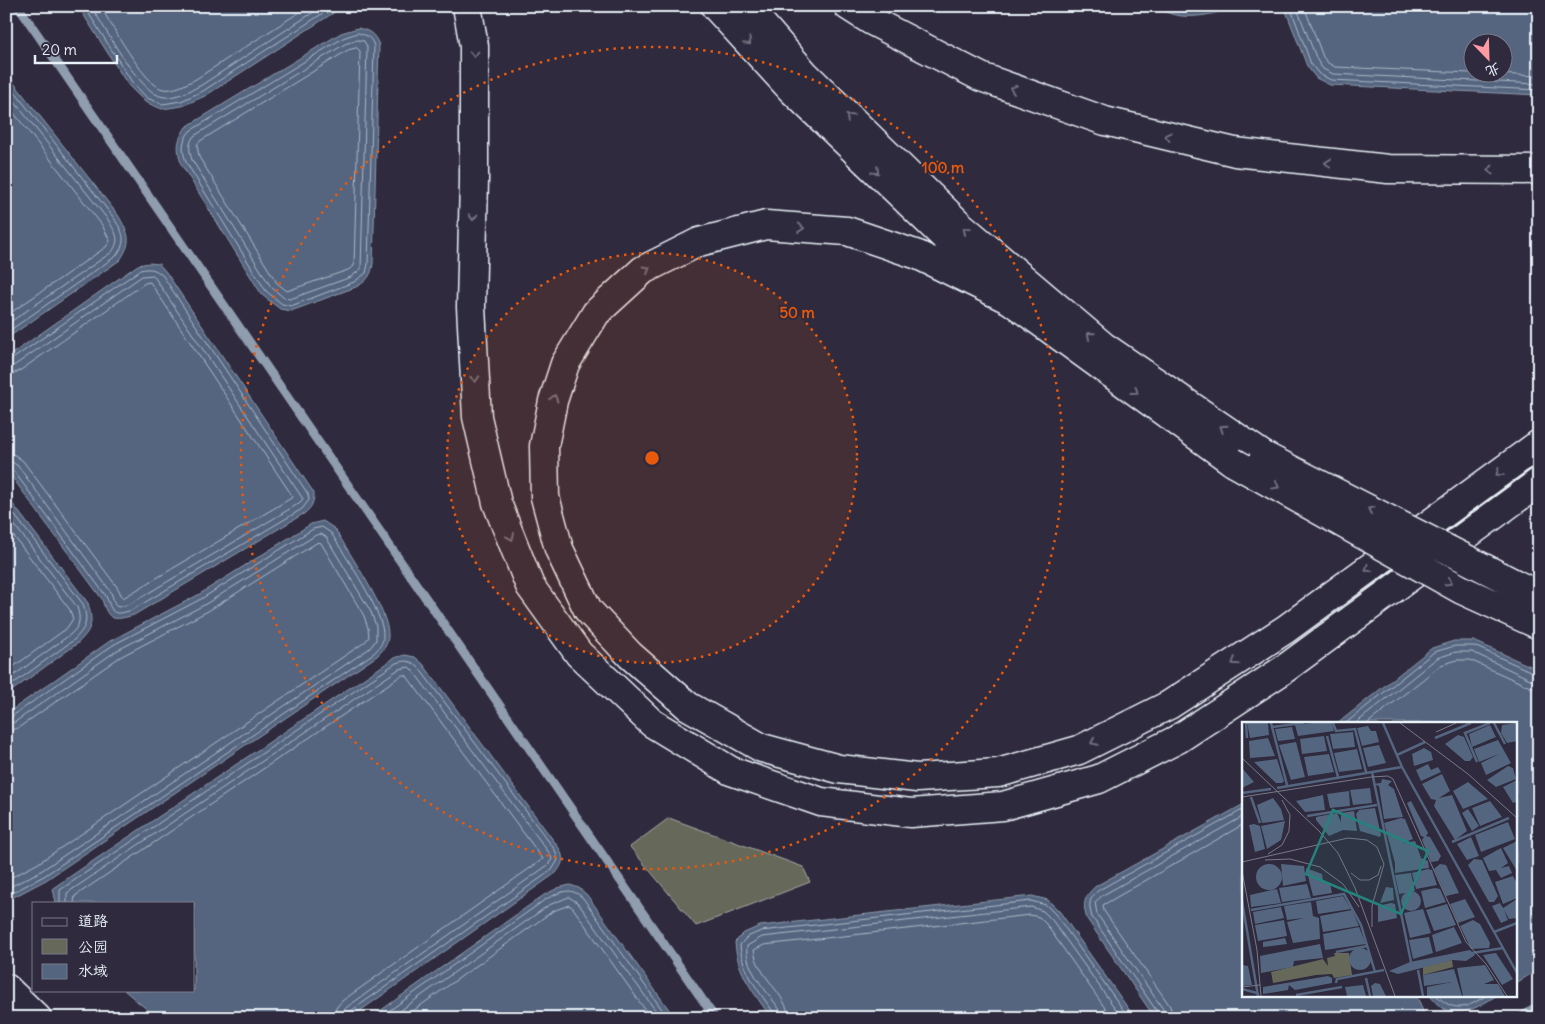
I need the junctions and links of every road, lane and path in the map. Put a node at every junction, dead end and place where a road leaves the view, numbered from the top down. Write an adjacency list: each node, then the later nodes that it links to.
1 (467, 6): 9 (main road, one-way to 9)
2 (715, 6): 5 (main road, one-way to 5)
3 (746, 6): 5 (main road)
4 (848, 6): 6 (main road, one-way to 4)
5 (797, 81): 7 (main road, one-way to 7); 10 (main road, one-way to 5, bridge)
6 (1539, 170)
7 (1010, 300): 8 (main road, one-way to 7); 11 (main road, one-way to 11, bridge)
8 (1539, 444)
9 (1539, 482)
10 (1539, 596)
11 (1539, 625)
12 (6, 988): 13 (main road)
13 (37, 1018)

